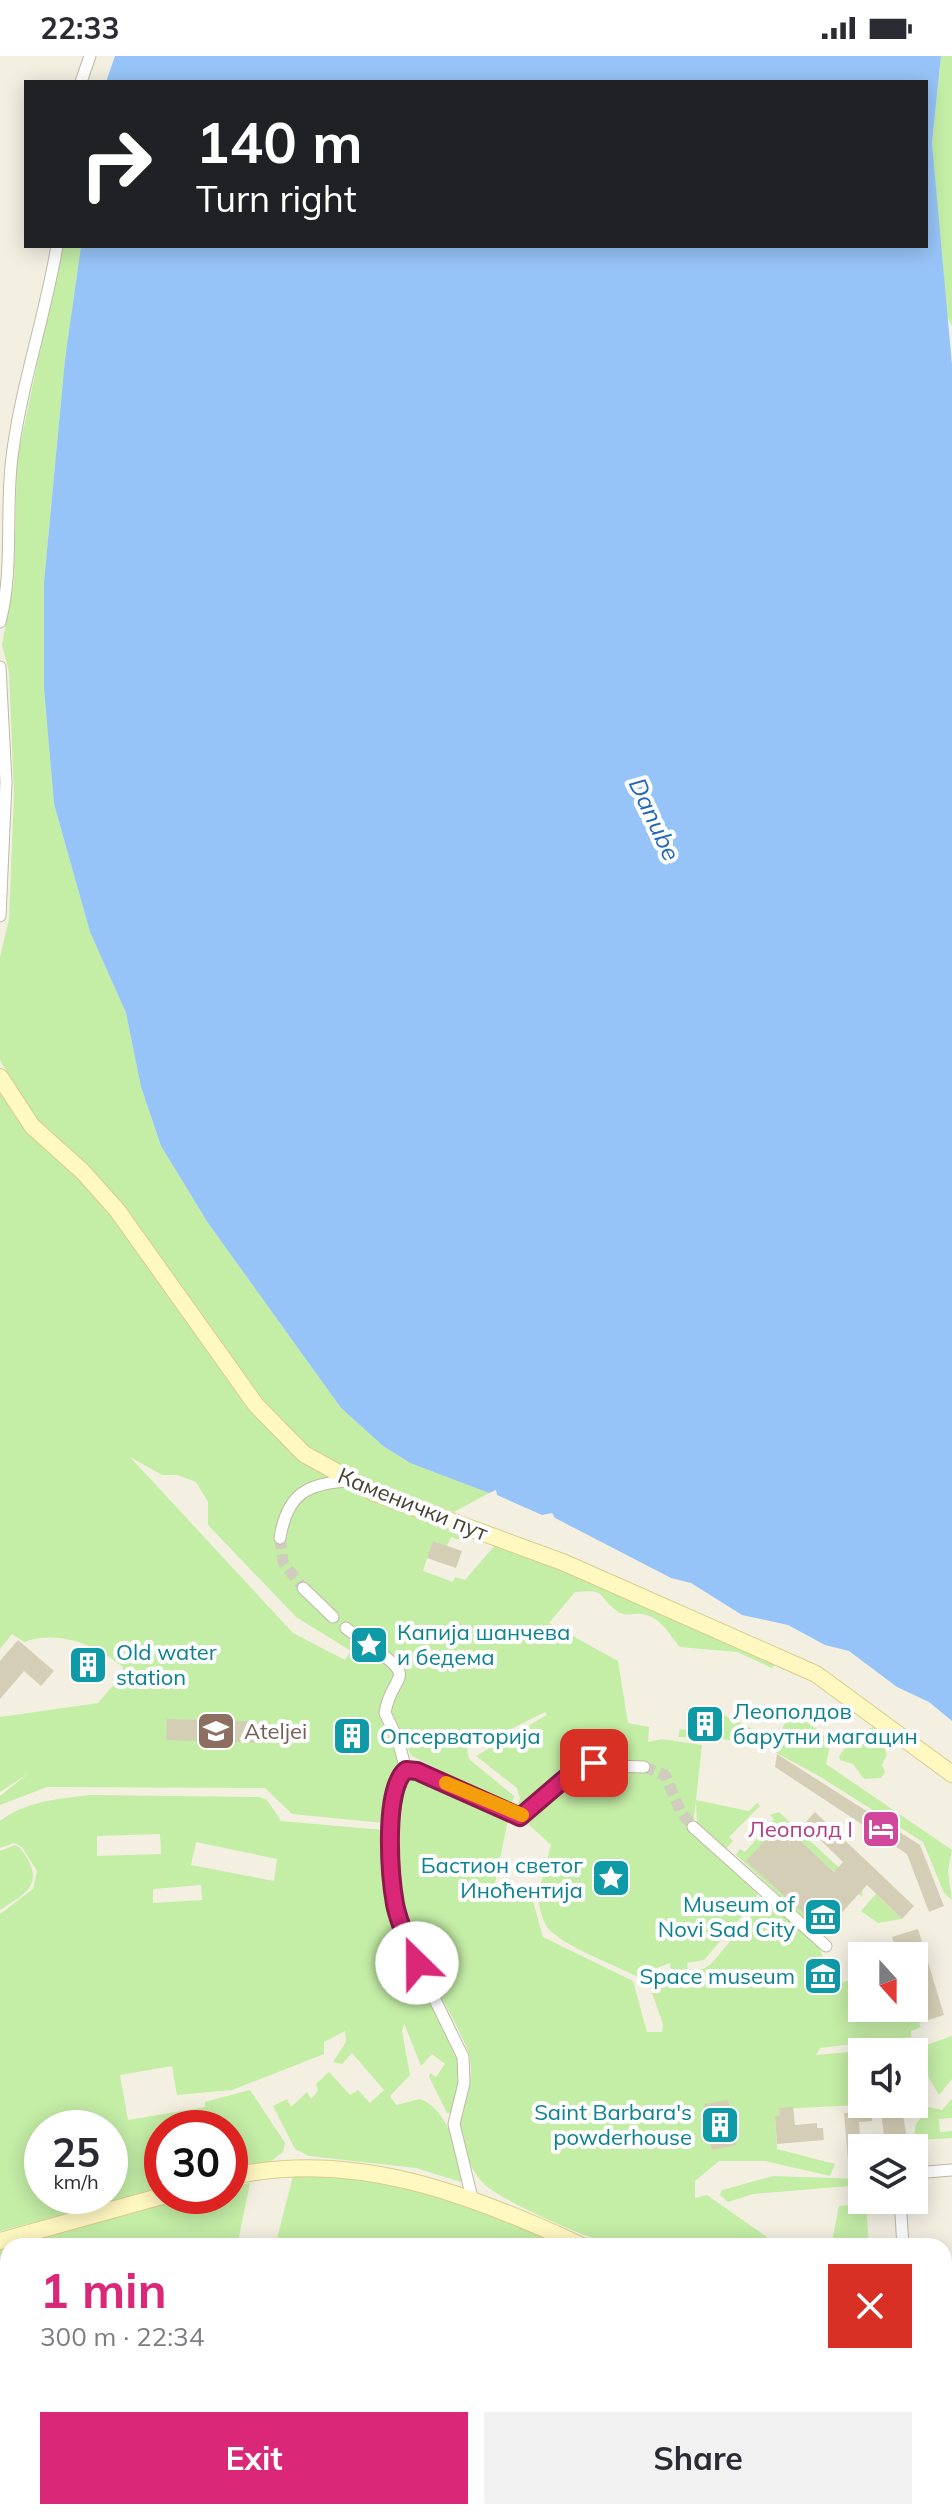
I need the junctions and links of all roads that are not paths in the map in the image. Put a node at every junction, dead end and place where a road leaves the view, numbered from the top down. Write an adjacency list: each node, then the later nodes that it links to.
1 (90, 56): 2 (street)
2 (82, 80)
3 (57, 248): 4 (street)
4 (0, 622)
5 (0, 667): 6 (street)
6 (0, 916)
7 (0, 1077): 8 (main road, Каменички пут)
8 (349, 1481): 9 (street); 15 (main road, Каменички пут)
9 (280, 1538)
10 (303, 1588): 11 (street)
11 (333, 1617)
12 (346, 1628): 14 (street)
13 (644, 1767): 14 (street)
14 (406, 1770): 21 (street)
15 (952, 1774)
16 (693, 1827): 17 (street)
17 (826, 1946)
18 (952, 2170): 19 (street)
19 (928, 2172)
20 (248, 2175): 21 (main road)
21 (472, 2198): 25 (main road)
22 (144, 2201): 24 (main road)
23 (901, 2214): 26 (street)
24 (11, 2238)
25 (564, 2238)
26 (902, 2238)

